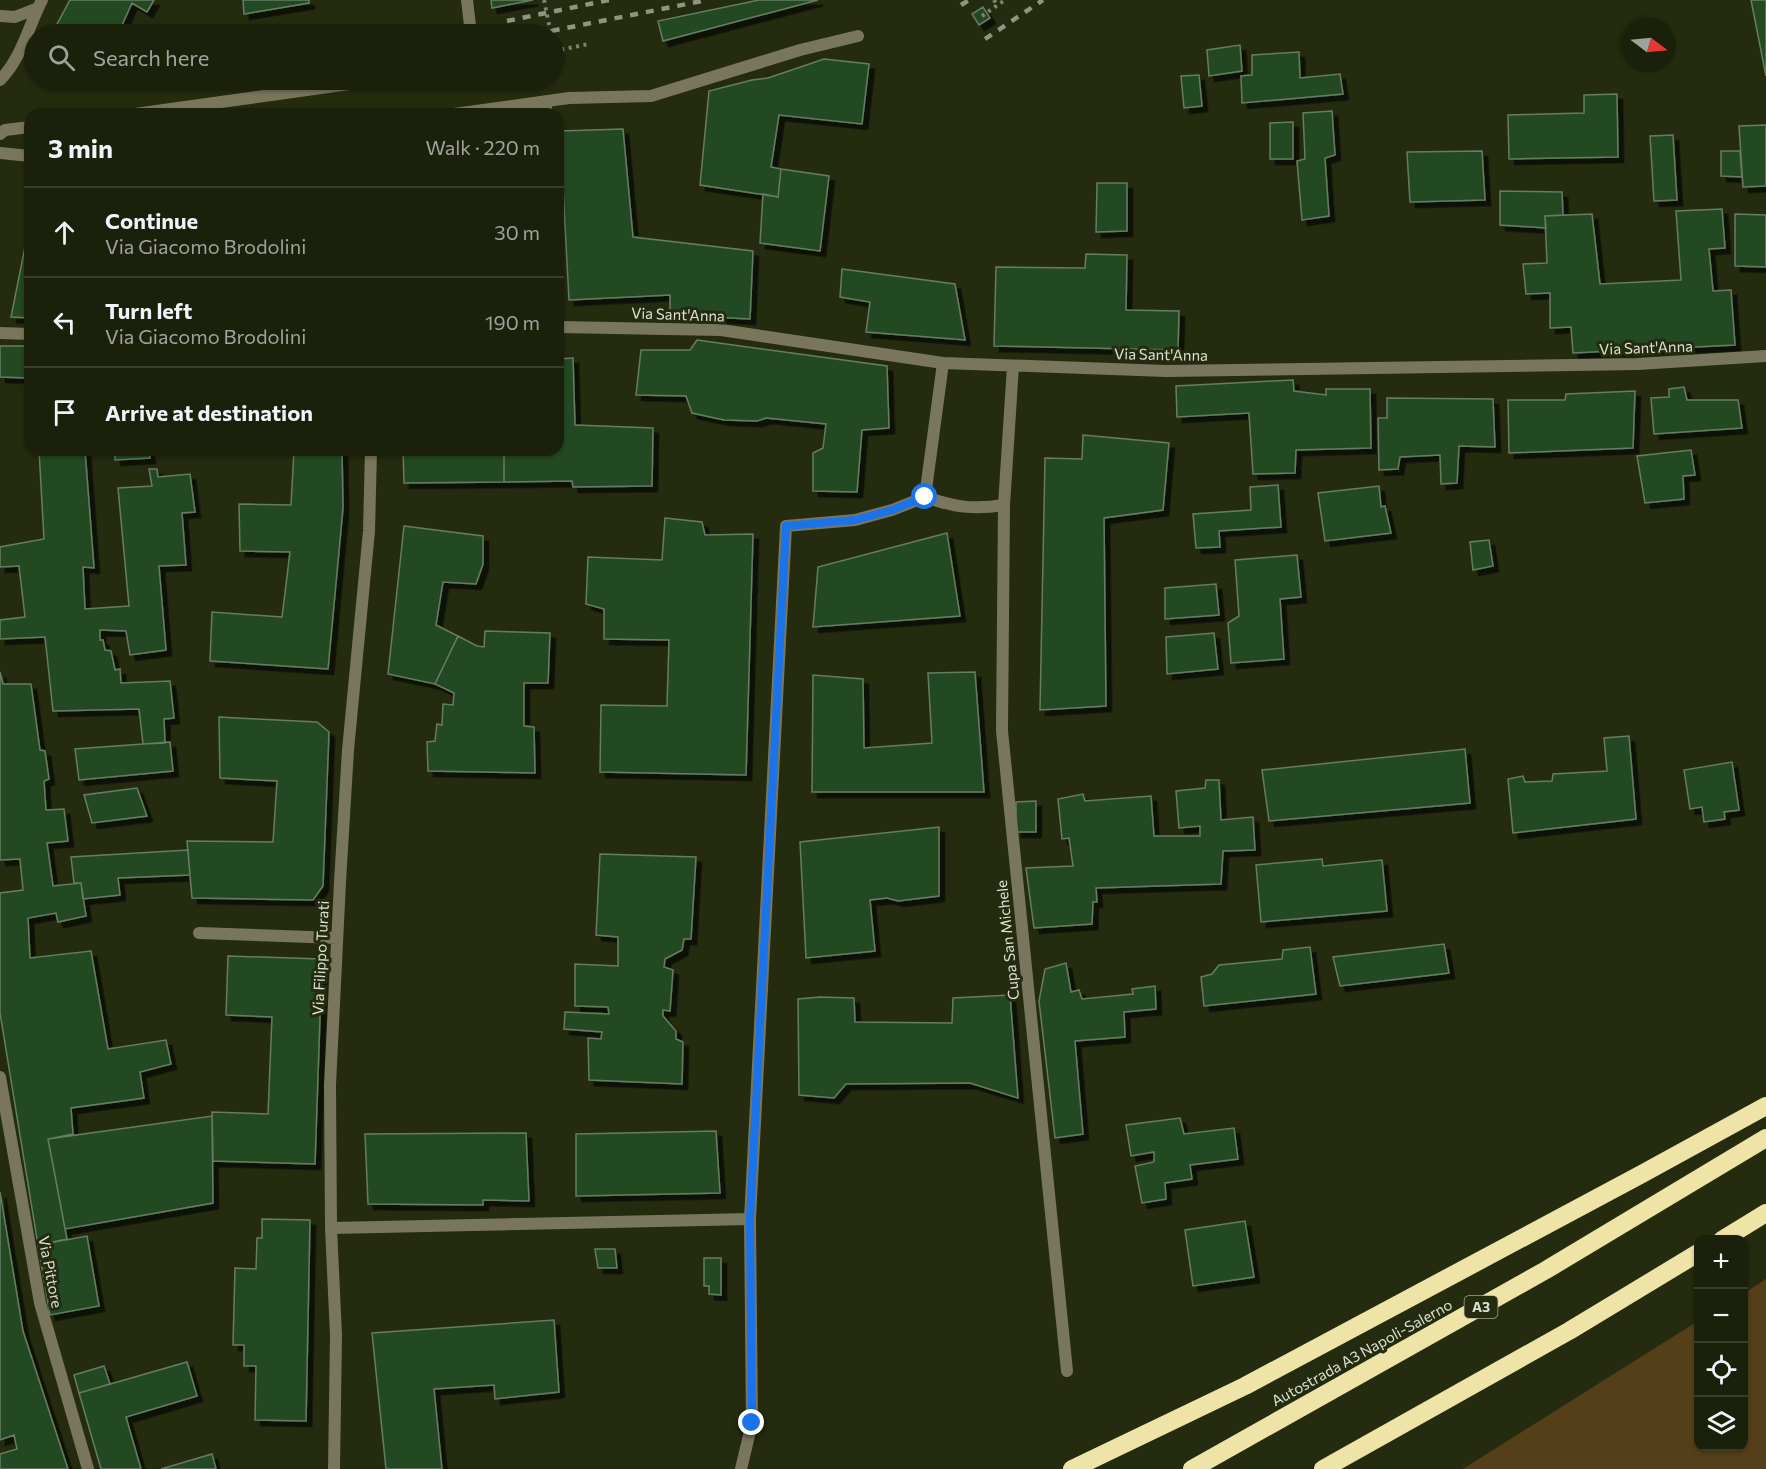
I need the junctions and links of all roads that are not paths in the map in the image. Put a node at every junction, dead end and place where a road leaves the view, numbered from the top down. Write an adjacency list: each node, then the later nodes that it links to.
1 (467, 0): 5 (street)
2 (40, 4): 3 (street); 4 (street)
3 (0, 16)
4 (32, 24)
5 (470, 24)
6 (858, 36): 11 (street)
7 (24, 43): 8 (street)
8 (0, 80)
9 (307, 90): 10 (street)
10 (178, 108)
11 (546, 108)
12 (24, 128): 13 (street)
13 (0, 134)
14 (0, 153): 15 (street)
15 (24, 155)
16 (564, 327): 20 (street, Via Sant'Anna)
17 (0, 333): 18 (street)
18 (24, 334)
19 (1766, 356): 21 (street, Via Sant'Anna)
20 (943, 363): 21 (street, Via Sant'Anna); 23 (street)
21 (1013, 366): 24 (street, Cupa San Michele)
22 (371, 456): 26 (street, Via Filippo Turati)
23 (925, 497): 24 (street); 31 (street)
24 (1004, 505): 35 (street, Cupa San Michele)
25 (199, 933): 26 (street)
26 (337, 938): 32 (street, Via Filippo Turati)
27 (0, 1077): 36 (street, Via Pittore)
28 (1766, 1106): 39 (highway)
29 (1766, 1138): 40 (highway, Autostrada A3 Napoli-Salerno / A3)
30 (1766, 1213): 33 (highway)
31 (750, 1219): 32 (street); 38 (street)
32 (331, 1228): 37 (street, Via Filippo Turati)
33 (1729, 1235)
34 (1694, 1255): 41 (highway)
35 (1067, 1371)
36 (88, 1469)
37 (334, 1469)
38 (741, 1469)
39 (1072, 1469)
40 (1192, 1469)
41 (1323, 1469)

